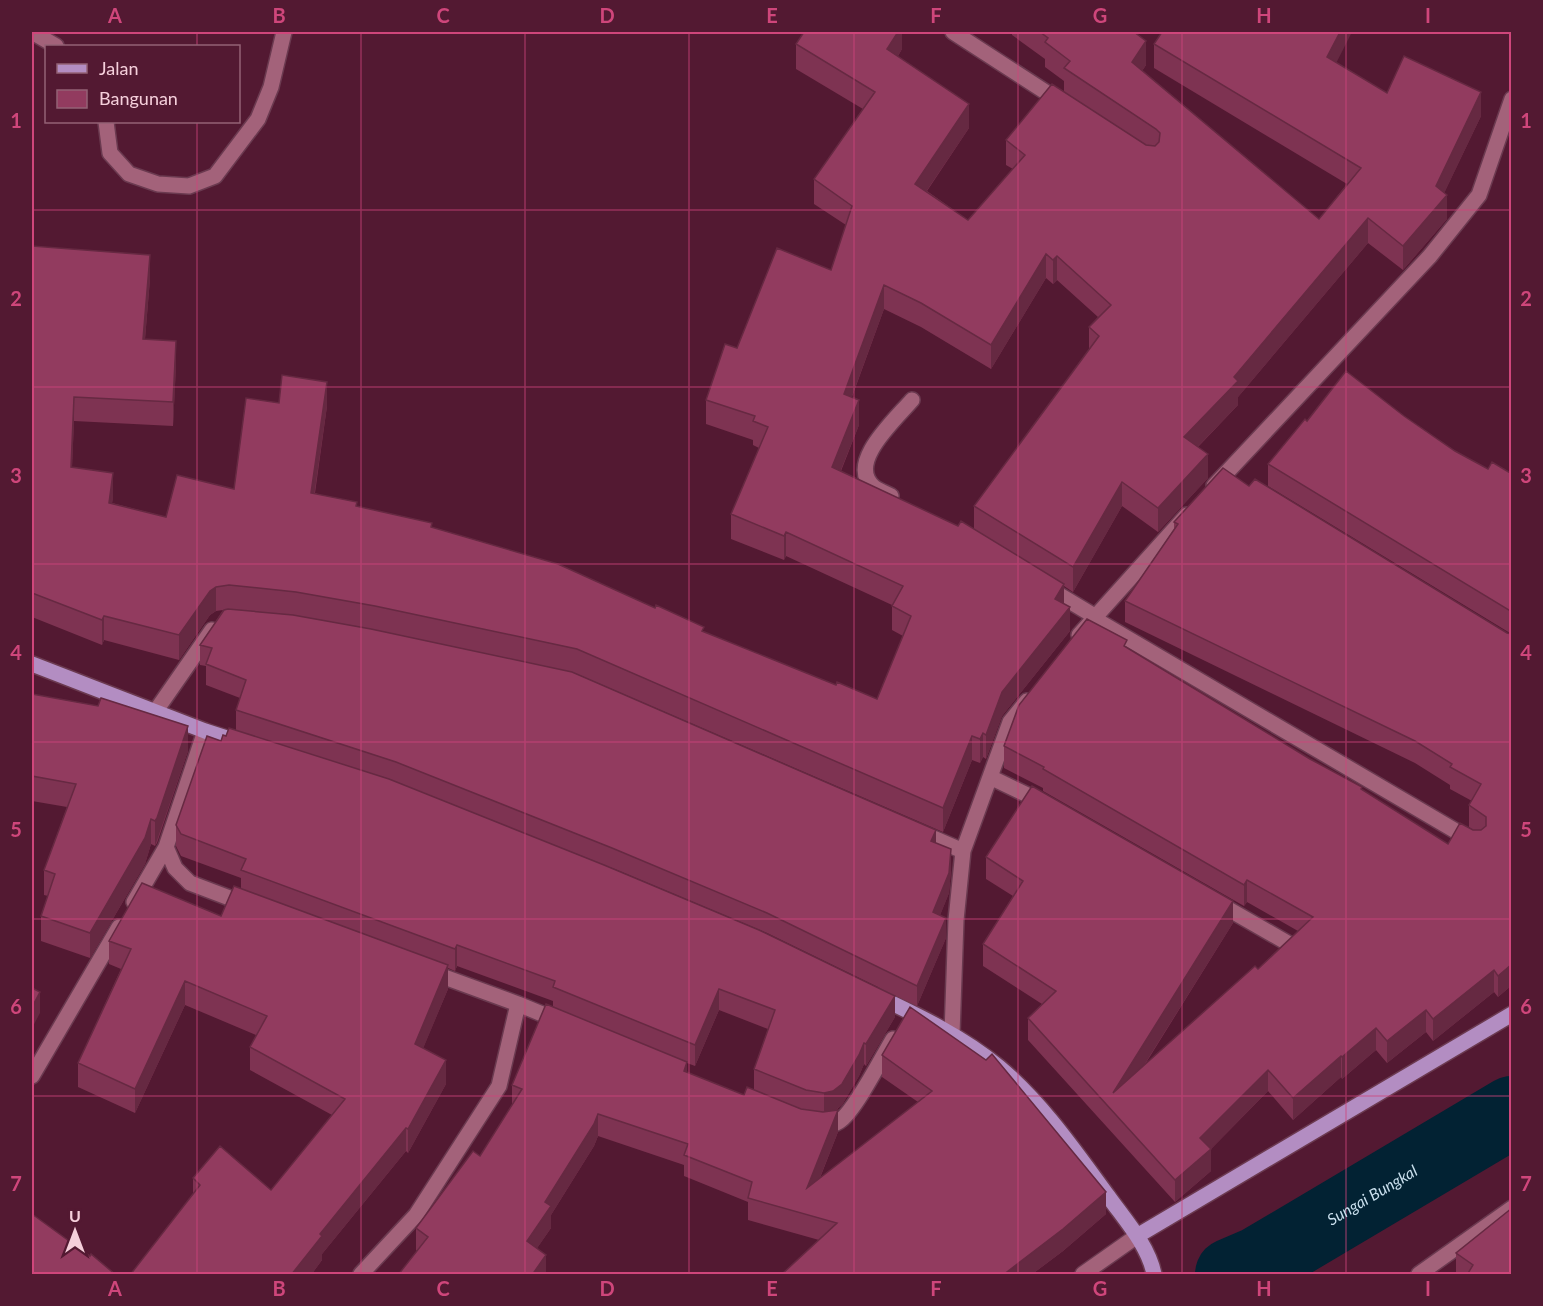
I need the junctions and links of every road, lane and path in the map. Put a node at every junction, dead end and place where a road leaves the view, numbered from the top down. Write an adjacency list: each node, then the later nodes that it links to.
1 (32, 32): 4 (street)
2 (284, 32): 7 (street)
3 (953, 32): 6 (street)
4 (54, 45)
5 (1512, 99): 11 (street)
6 (1072, 109)
7 (106, 123)
8 (912, 400): 9 (street)
9 (904, 503)
10 (1033, 579): 11 (street)
11 (1093, 618): 13 (street); 22 (street)
12 (221, 620): 16 (street)
13 (1072, 644)
14 (32, 664): 16 (main road)
15 (1038, 687): 19 (street)
16 (155, 712): 17 (main road)
17 (205, 731): 18 (main road); 23 (street)
18 (260, 749)
19 (990, 777): 20 (street); 24 (street)
20 (1053, 808)
21 (898, 823): 24 (street)
22 (1477, 843)
23 (166, 847): 26 (street); 35 (street)
24 (963, 850): 34 (street)
25 (1208, 897): 27 (street)
26 (266, 912)
27 (1291, 945)
28 (419, 968): 30 (street)
29 (867, 992): 31 (main road)
30 (518, 1004): 33 (street); 40 (street)
31 (909, 1012): 34 (main road); 36 (street)
32 (1512, 1014): 38 (main road)
33 (573, 1026)
34 (951, 1034): 38 (main road)
35 (32, 1076)
36 (802, 1121)
37 (1512, 1208): 42 (street)
38 (1137, 1236): 39 (main road); 41 (street)
39 (1153, 1270)
40 (361, 1275)
41 (1083, 1275)
42 (1419, 1275)

